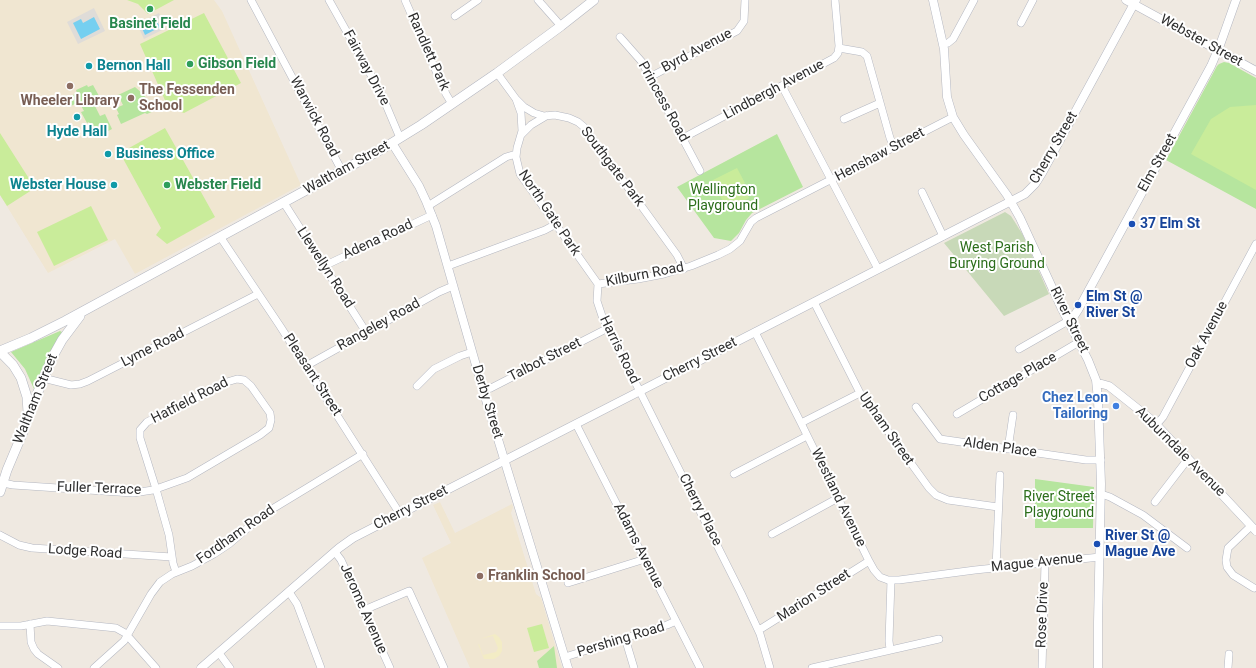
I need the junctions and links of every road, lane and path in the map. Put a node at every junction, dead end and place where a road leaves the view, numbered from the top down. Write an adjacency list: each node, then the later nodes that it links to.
1 (251, 0): 37 (street, Warwick Road)
2 (329, 0): 34 (street, Fairway Drive)
3 (405, 0): 28 (street, Randlett Park)
4 (478, 0): 15 (street)
5 (538, 0): 17 (street)
6 (594, 0): 17 (main road, Waltham Street)
7 (745, 0): 24 (street, Byrd Avenue)
8 (835, 0): 20 (street)
9 (933, 0): 19 (street, River Street)
10 (974, 0): 19 (street)
11 (1033, 0): 16 (street)
12 (1126, 0): 14 (street, Webster Street)
13 (1236, 0): 21 (street, Elm Street)
14 (1135, 2): 21 (street, Webster Street); 41 (street, Cherry Street)
15 (455, 16)
16 (1021, 23)
17 (561, 26): 23 (main road, Waltham Street)
18 (620, 37): 24 (street, Princess Road)
19 (943, 44): 30 (street, River Street)
20 (839, 48): 25 (street, Lindbergh Avenue); 27 (street)
21 (1218, 50): 22 (street, Webster Street); 58 (street, Elm Street)
22 (1256, 71)
23 (497, 73): 26 (street, North Gate Park); 28 (main road, Waltham Street)
24 (650, 77): 33 (street, Princess Road)
25 (782, 86): 33 (street, Lindbergh Avenue); 39 (street)
26 (516, 99): 29 (street, Southgate Park); 32 (street, North Gate Park)
27 (880, 103): 31 (street); 35 (street)
28 (452, 104): 34 (main road, Waltham Street)
29 (547, 116): 32 (street); 51 (street, Southgate Park)
30 (953, 117): 35 (street, Henshaw Street); 41 (street, River Street)
31 (844, 119)
32 (521, 135): 36 (street, North Gate Park)
33 (683, 138): 38 (street, Princess Road)
34 (396, 140): 37 (main road, Waltham Street); 43 (street, Derby Street)
35 (894, 147): 39 (street, Henshaw Street)
36 (516, 154): 43 (street); 45 (street, North Gate Park)
37 (342, 171): 42 (main road, Waltham Street)
38 (700, 171)
39 (831, 180): 51 (street, Kilburn Road); 52 (street, Henshaw Street)
40 (922, 192): 46 (street)
41 (1011, 201): 46 (street, Cherry Street); 58 (street, River Street)
42 (284, 203): 47 (main road, Waltham Street); 49 (street, Llewellyn Road)
43 (428, 206): 44 (street, Derby Street)
44 (432, 215): 49 (street, Adena Road); 50 (street, Derby Street)
45 (556, 224): 50 (street); 53 (street, North Gate Park)
46 (943, 236): 52 (street, Cherry Street)
47 (221, 238): 55 (street, Pleasant Street); 57 (main road, Waltham Street)
48 (1256, 244): 80 (street, Oak Avenue)
49 (324, 266): 60 (street, Llewellyn Road)
50 (448, 266): 54 (street, Derby Street)
51 (684, 269): 53 (street, Kilburn Road)
52 (878, 269): 56 (street, Cherry Street)
53 (598, 284): 59 (street, Harris Road)
54 (453, 286): 60 (street, Rangeley Road); 65 (street, Derby Street)
55 (258, 294): 66 (street, Pleasant Street); 67 (street, Lyme Road)
56 (814, 302): 61 (street, Cherry Street); 72 (street, Upham Street)
57 (84, 312): 64 (main road, Waltham Street); 67 (main road, Waltham Street)
58 (1068, 321): 62 (street, River Street); 63 (street)
59 (608, 328): 70 (street, Talbot Street); 71 (street, Harris Road)
60 (366, 332): 66 (street, Rangeley Road)
61 (755, 332): 71 (street, Cherry Street); 78 (street, Westland Avenue)
62 (1079, 342): 68 (street, River Street); 75 (street, Cottage Place)
63 (1019, 349)
64 (0, 351): 77 (main road)
65 (472, 352): 69 (street); 70 (street, Derby Street)
66 (306, 366): 83 (street, Pleasant Street)
67 (43, 378): 77 (main road, Waltham Street)
68 (1097, 384): 80 (street, Auburndale Avenue); 86 (street, River Street)
69 (417, 386)
70 (483, 390): 85 (street, Derby Street)
71 (640, 391): 79 (street, Cherry Street); 117 (street, Cherry Place)
72 (860, 393): 78 (street); 95 (street, Upham Street)
73 (261, 400): 90 (street, Fuller Terrace); 90 (street, Hatfield Road)
74 (916, 406): 82 (street, Alden Place)
75 (957, 414)
76 (1013, 415): 82 (street)
77 (28, 416): 89 (main road, Waltham Street)
78 (801, 423): 81 (street, Westland Avenue)
79 (576, 424): 85 (street, Cherry Street); 104 (street, Adams Avenue)
80 (1156, 425): 84 (street, Auburndale Avenue)
81 (807, 436): 87 (street); 93 (street, Westland Avenue)
82 (1008, 449): 86 (street, Alden Place)
83 (363, 454): 96 (street, Pleasant Street); 108 (street, Fordham Road)
84 (1188, 459): 94 (street); 97 (street, Auburndale Avenue)
85 (505, 460): 96 (street, Cherry Street); 124 (street, Derby Street)
86 (1101, 460): 92 (street, River Street)
87 (734, 474)
88 (1000, 475): 95 (street)
89 (3, 482): 90 (street, Fuller Terrace); 91 (main road, Waltham Street)
90 (156, 488): 102 (street, Hatfield Road)
91 (0, 492)
92 (1101, 494): 100 (street); 103 (street, River Street)
93 (838, 498): 98 (street); 105 (street, Westland Avenue)
94 (1155, 502)
95 (998, 507): 107 (street)
96 (400, 514): 101 (street, Cherry Street)
97 (1254, 528): 111 (street)
98 (772, 534)
99 (0, 535): 102 (street, Lodge Road)
100 (1187, 548)
101 (335, 552): 112 (street, Cherry Street); 113 (street, Jerome Avenue)
102 (172, 557): 108 (street, Hatfield Road)
103 (1100, 557): 106 (street, Mague Avenue); 139 (street, River Street)
104 (645, 559): 110 (street); 114 (street, Adams Avenue)
105 (869, 561): 109 (street, Westland Avenue); 117 (street, Marion Street)
106 (1045, 563): 107 (street, Mague Avenue); 138 (street, Rose Drive)
107 (996, 568): 109 (street, Mague Avenue)
108 (176, 572): 118 (street, Fordham Road)
109 (891, 580): 121 (street)
110 (568, 583)
111 (1254, 588)
112 (288, 592): 122 (street, Cherry Street); 130 (street)
113 (364, 610): 131 (street, Jerome Avenue); 132 (street)
114 (676, 621): 119 (street, Pershing Road); 135 (street, Adams Avenue)
115 (30, 624): 116 (street); 118 (street); 125 (street)
116 (0, 626)
117 (759, 630): 136 (street, Cherry Place)
118 (127, 636): 126 (street, Fordham Road); 127 (street)
119 (625, 638): 124 (street, Pershing Road); 134 (street)
120 (939, 639): 121 (street)
121 (890, 649): 137 (street)
122 (219, 653): 128 (street, Cherry Street); 129 (street)
123 (1229, 654): 140 (street)
124 (565, 657): 133 (street, Derby Street)
125 (58, 668)
126 (94, 668)
127 (156, 668)
128 (201, 668)
129 (230, 668)
130 (321, 668)
131 (390, 668)
132 (444, 668)
133 (568, 668)
134 (634, 668)
135 (700, 668)
136 (770, 668)
137 (812, 668)
138 (1042, 668)
139 (1098, 668)
140 (1228, 668)

